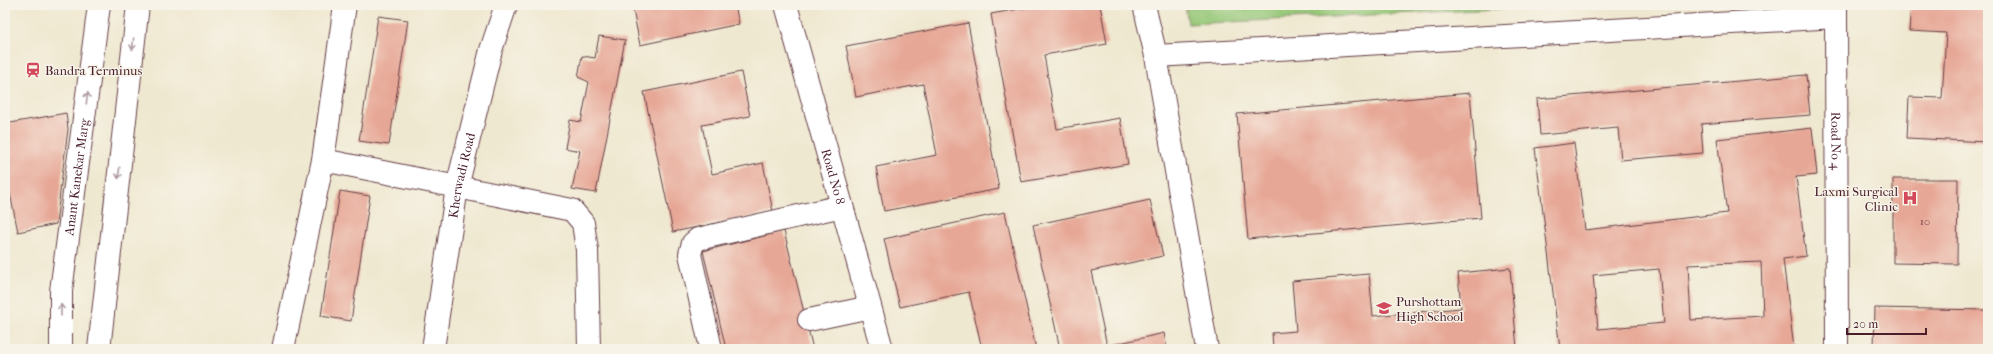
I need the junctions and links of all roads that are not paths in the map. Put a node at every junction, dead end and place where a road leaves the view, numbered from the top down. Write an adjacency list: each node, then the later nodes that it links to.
1 (99, 5): 14 (street, Anant Kanekar Marg, one-way to 1)
2 (138, 5): 15 (street, one-way to 15)
3 (345, 5): 9 (street)
4 (506, 5): 10 (street, Kherwadi Road)
5 (786, 5): 11 (street, Road No 8)
6 (1144, 5): 8 (street)
7 (1836, 11): 8 (street); 22 (street, Road No 4)
8 (1156, 56): 21 (street)
9 (323, 160): 10 (street); 16 (street)
10 (457, 187): 17 (street, Kherwadi Road); 18 (street)
11 (842, 206): 12 (street, Road No 8); 19 (street)
12 (870, 307): 13 (street); 20 (street, Road No 8)
13 (809, 320)
14 (61, 349)
15 (99, 349)
16 (283, 349)
17 (433, 349)
18 (589, 349)
19 (711, 349)
20 (882, 349)
21 (1206, 349)
22 (1837, 349)

